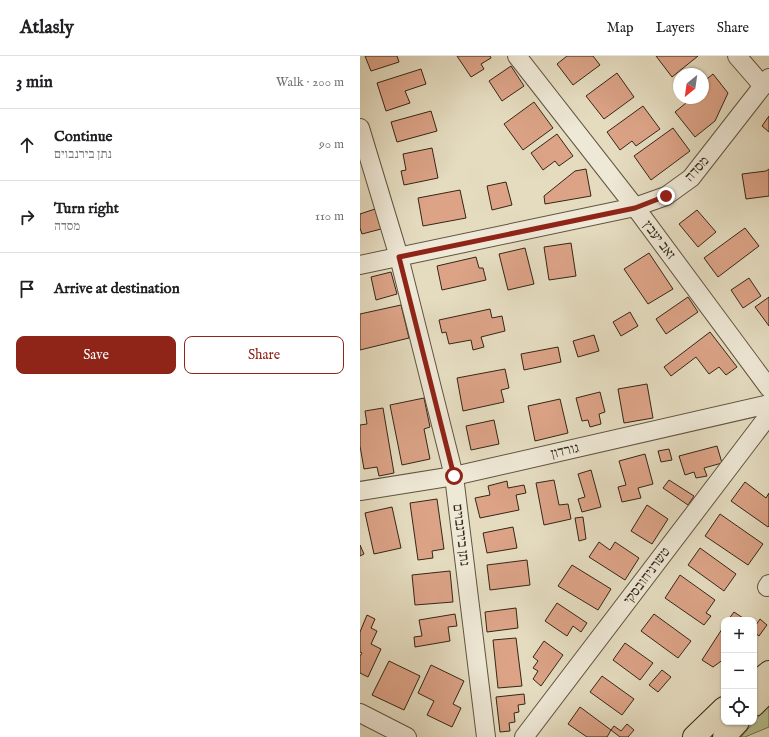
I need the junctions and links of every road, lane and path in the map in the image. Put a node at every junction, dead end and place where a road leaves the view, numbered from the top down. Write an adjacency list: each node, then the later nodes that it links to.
1 (517, 56): 5 (street, זאב יעבץ)
2 (737, 56): 3 (street)
3 (766, 82): 5 (street, מסדה)
4 (360, 128): 6 (street, נתן בירנבוים)
5 (635, 208): 6 (street, מסדה); 8 (street, זאב יעבץ)
6 (399, 257): 7 (street, מסדה); 11 (street, נתן בירנבוים)
7 (360, 265)
8 (769, 388)
9 (769, 404): 11 (street, גורדון)
10 (769, 415): 22 (street, טשרניחובסקי)
11 (454, 476): 12 (street, גורדון); 21 (street, נתן בירנבוים)
12 (360, 491)
13 (769, 672): 14 (highway)
14 (757, 682)
15 (769, 690): 16 (highway)
16 (757, 702)
17 (721, 711): 23 (highway)
18 (360, 714): 20 (street)
19 (735, 725): 24 (highway)
20 (407, 737)
21 (486, 737)
22 (524, 737)
23 (694, 737)
24 (724, 737)

